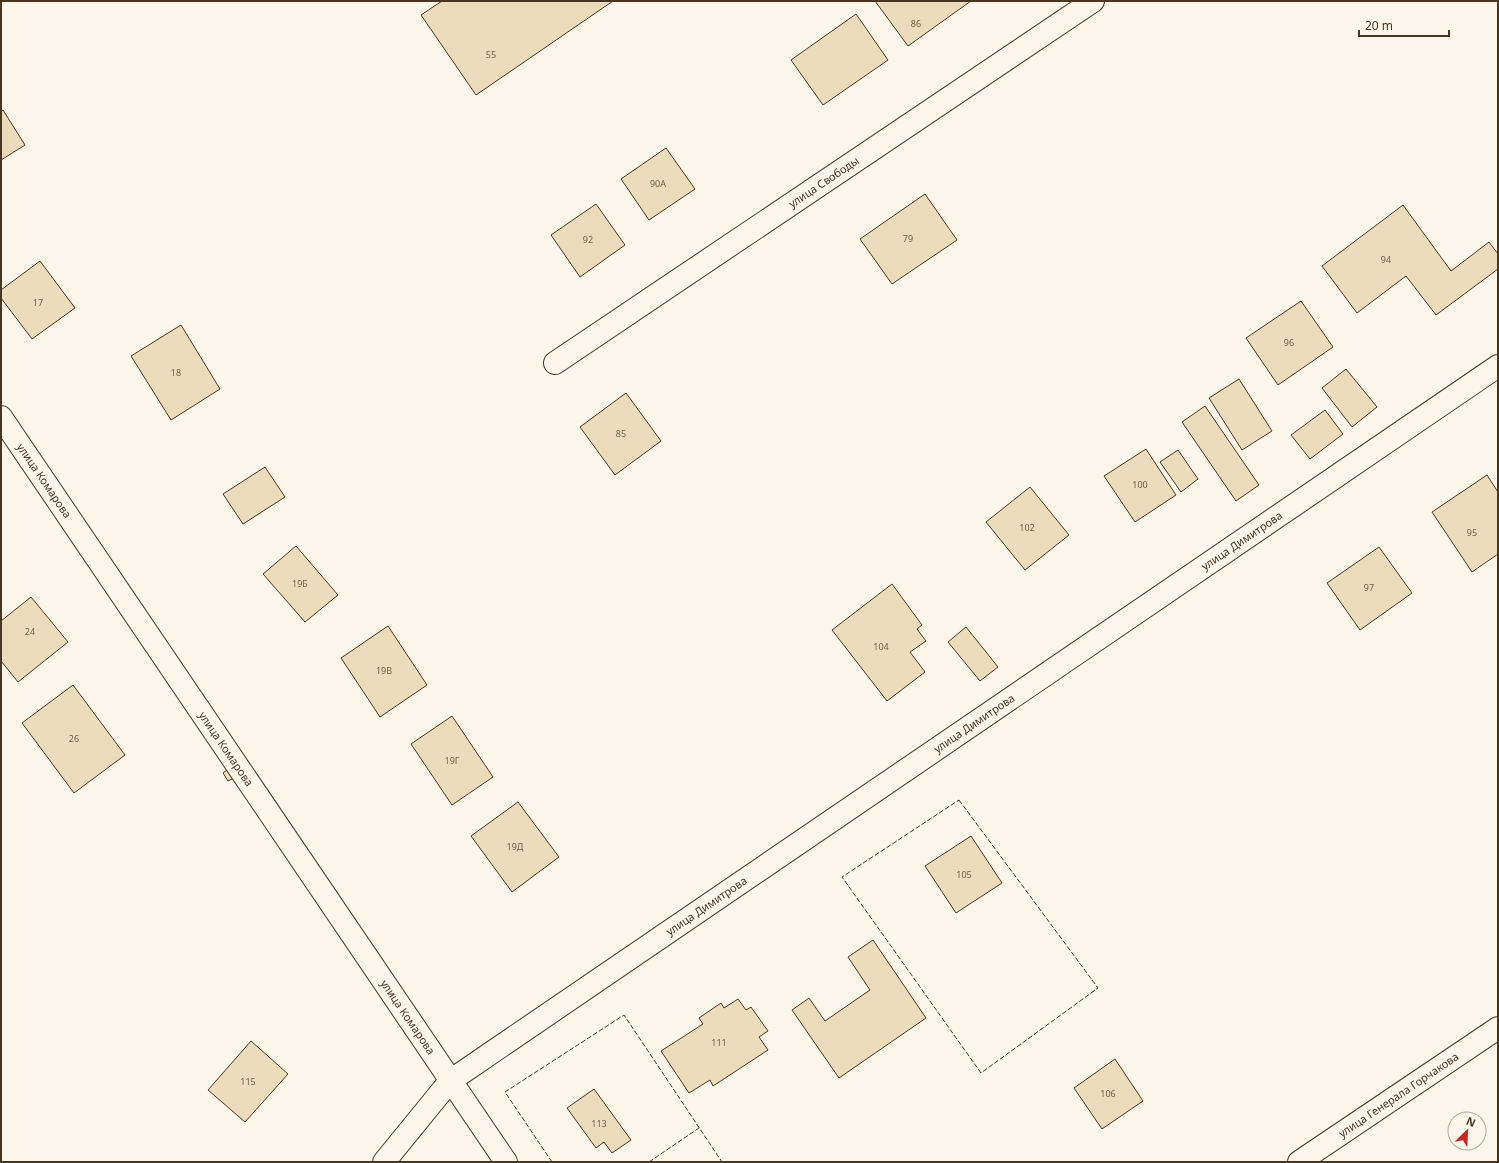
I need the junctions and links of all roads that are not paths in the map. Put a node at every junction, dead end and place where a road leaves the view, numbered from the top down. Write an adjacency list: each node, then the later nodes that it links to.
1 (1093, 1): 2 (street, улица Свободы)
2 (555, 363)
3 (1498, 366): 6 (street, улица Димитрова)
4 (1, 417): 6 (street, улица Комарова)
5 (1498, 1028): 9 (street, улица Генерала Горчакова)
6 (450, 1080): 7 (street); 8 (street, улица Комарова)
7 (384, 1162)
8 (506, 1162)
9 (1299, 1162)

